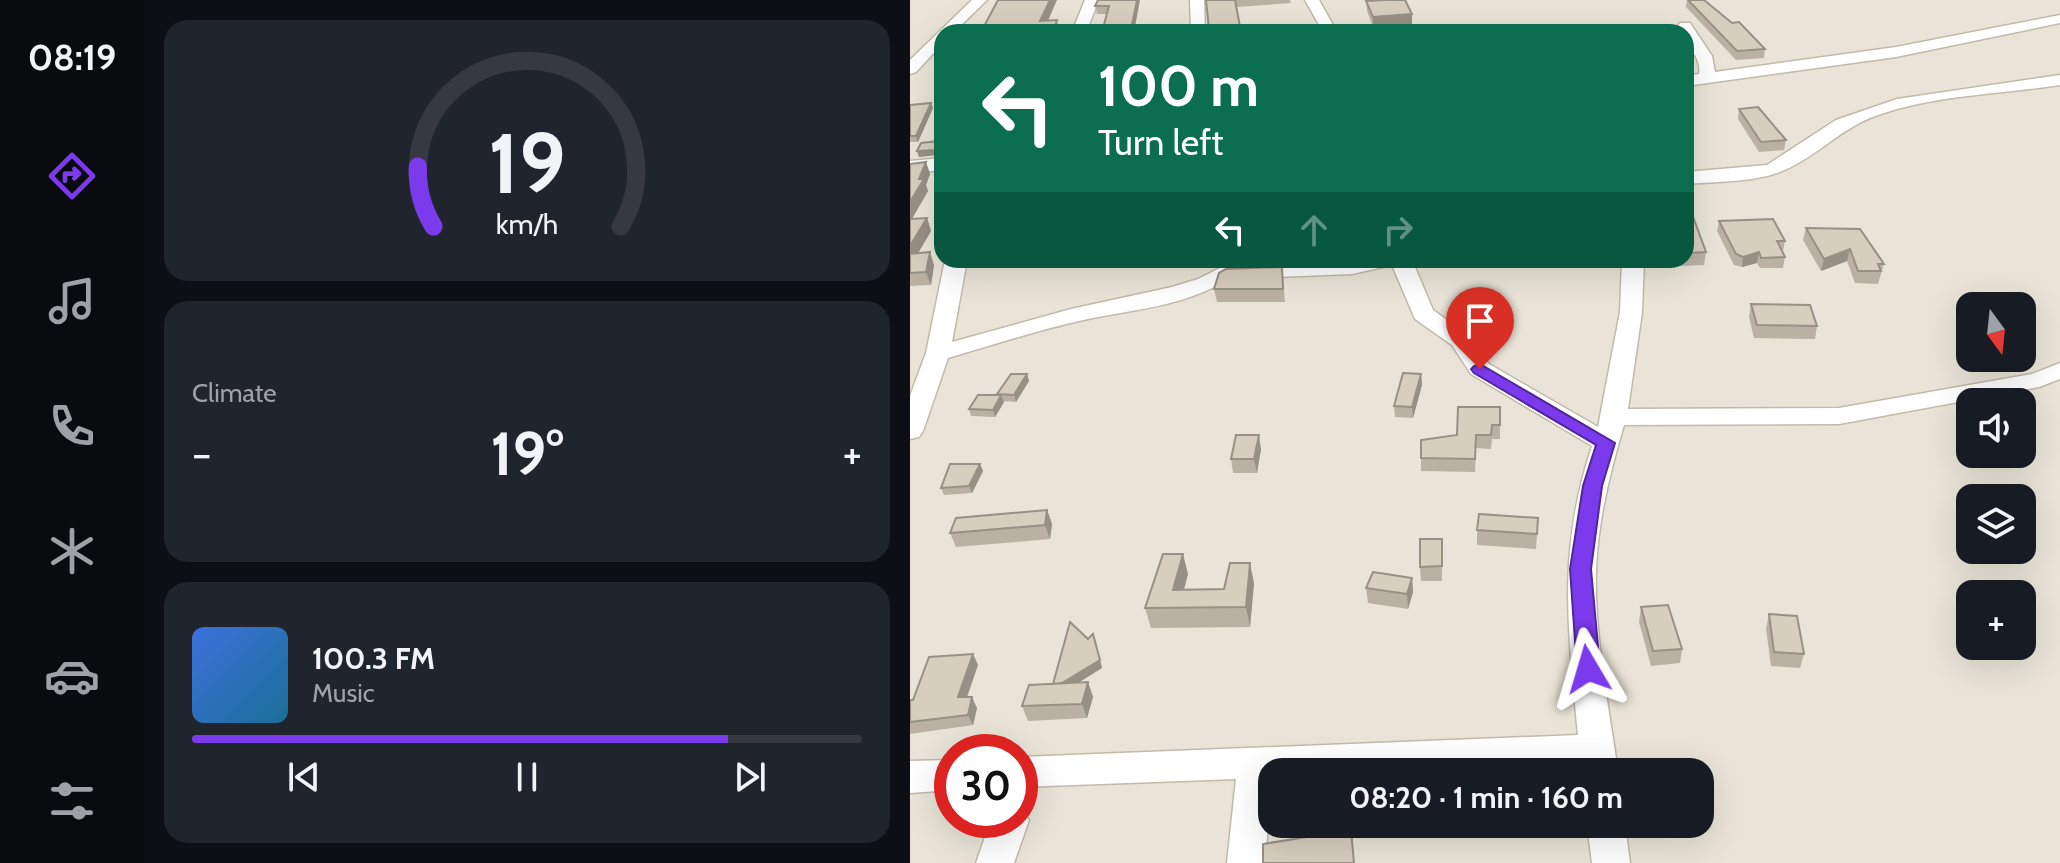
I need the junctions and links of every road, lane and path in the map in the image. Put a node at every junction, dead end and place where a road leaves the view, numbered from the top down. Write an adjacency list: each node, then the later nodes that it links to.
1 (980, 0): 6 (street)
2 (1092, 0): 7 (street)
3 (1197, 0): 8 (street)
4 (1312, 0): 9 (street)
5 (2060, 19): 14 (street)
6 (955, 24)
7 (1082, 24)
8 (1198, 24)
9 (1326, 24)
10 (1694, 41): 14 (street)
11 (934, 44): 13 (street)
12 (934, 62): 13 (street)
13 (913, 66)
14 (1706, 77): 15 (street)
15 (1694, 79)
16 (2060, 80): 19 (street)
17 (934, 165): 18 (street)
18 (910, 167)
19 (1694, 177)
20 (954, 268): 24 (street)
21 (1342, 268): 24 (street)
22 (1404, 268): 26 (street)
23 (1633, 268): 26 (street)
24 (938, 353): 27 (street)
25 (2056, 374): 26 (street)
26 (1610, 430): 28 (street)
27 (910, 431)
28 (1599, 758)
29 (1256, 762): 32 (street); 36 (street)
30 (934, 776): 31 (street)
31 (910, 777)
32 (1038, 777)
33 (1004, 838): 35 (street)
34 (1608, 838): 37 (street)
35 (995, 863)
36 (1246, 863)
37 (1611, 863)

